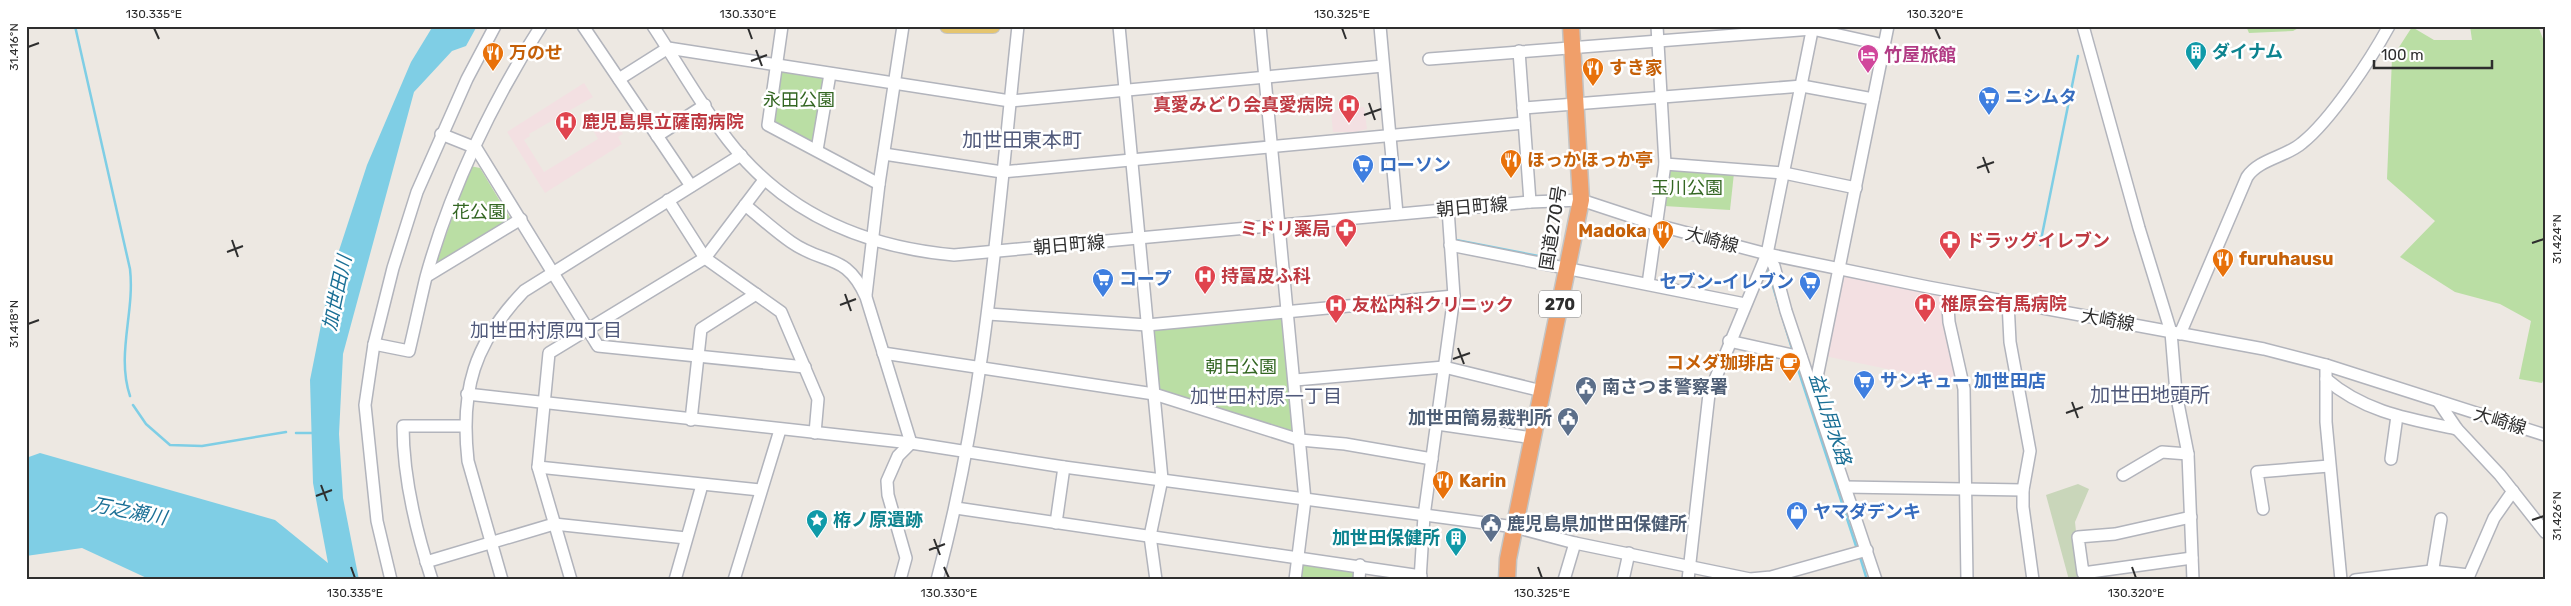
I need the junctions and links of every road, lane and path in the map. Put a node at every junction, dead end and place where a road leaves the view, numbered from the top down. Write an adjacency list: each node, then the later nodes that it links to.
1 (496, 26): 40 (street)
2 (541, 26): 44 (street)
3 (583, 26): 29 (street)
4 (653, 26): 22 (street, 朝日町線)
5 (782, 26): 25 (street)
6 (903, 26): 30 (street)
7 (947, 26): 8 (main road)
8 (993, 26)
9 (1018, 26): 35 (street)
10 (1119, 26): 32 (street)
11 (1260, 26): 28 (street)
12 (1380, 26): 26 (street)
13 (1572, 26): 21 (highway, 国道270号 / 270)
14 (1657, 26): 19 (street)
15 (1888, 26): 20 (street)
16 (2083, 26): 86 (street)
17 (2388, 26): 86 (street)
18 (1813, 28): 19 (street); 20 (street); 31 (street)
19 (1658, 41): 21 (street); 33 (street)
20 (1884, 45): 34 (street)
21 (1573, 47): 23 (street); 36 (highway, 国道270号 / 270)
22 (668, 48): 25 (street); 29 (street); 37 (street, 朝日町線)
23 (1519, 51): 24 (street); 38 (street)
24 (1428, 58)
25 (775, 65): 27 (street); 45 (street)
26 (1383, 66): 28 (street); 42 (street)
27 (830, 74): 30 (street); 45 (street)
28 (1264, 76): 32 (street); 43 (street)
29 (619, 79): 41 (street)
30 (895, 83): 35 (street); 46 (street)
31 (1802, 86): 33 (street); 34 (street); 51 (street)
32 (1125, 91): 35 (street); 48 (street)
33 (1662, 97): 36 (street); 49 (street)
34 (1873, 99): 55 (street)
35 (1010, 101): 50 (street)
36 (1576, 103): 38 (street); 57 (highway, 国道270号 / 270)
37 (705, 105): 41 (street); 47 (street, 朝日町線)
38 (1523, 108): 39 (street)
39 (1524, 123): 42 (street); 58 (street)
40 (441, 134): 44 (street); 88 (street)
41 (657, 136): 54 (street)
42 (1390, 136): 43 (street); 61 (street)
43 (1272, 147): 48 (street); 64 (street)
44 (476, 148): 62 (street); 74 (street)
45 (817, 150): 53 (street)
46 (884, 154): 50 (street); 53 (street)
47 (741, 155): 52 (street, 朝日町線); 54 (street)
48 (1132, 161): 50 (street); 65 (street)
49 (1665, 164): 51 (street); 63 (street)
50 (1002, 172): 68 (street)
51 (1784, 173): 55 (street); 69 (street)
52 (764, 180): 59 (street); 66 (street, 朝日町線)
53 (879, 184): 66 (street)
54 (691, 186): 56 (street)
55 (1856, 188): 72 (street)
56 (668, 200): 70 (street); 73 (street)
57 (1581, 200): 58 (street, 朝日町線); 63 (street, 大崎線); 71 (highway, 国道270号 / 270)
58 (1530, 202): 60 (street, 朝日町線)
59 (745, 205): 70 (street); 79 (street)
60 (1448, 209): 61 (street, 朝日町線); 67 (street)
61 (1397, 214): 64 (street, 朝日町線)
62 (521, 219): 73 (street); 74 (street)
63 (1657, 225): 69 (street, 大崎線); 75 (street)
64 (1280, 226): 65 (street, 朝日町線); 82 (street)
65 (1139, 239): 68 (street, 朝日町線); 84 (street)
66 (872, 241): 68 (street, 朝日町線); 79 (street)
67 (1450, 245): 71 (street); 78 (street)
68 (994, 252): 83 (street)
69 (1767, 254): 72 (street, 大崎線); 81 (street); 91 (street)
70 (705, 258): 77 (street); 85 (street)
71 (1568, 267): 75 (street); 98 (highway, 国道270号 / 270)
72 (1840, 268): 76 (street, 大崎線); 99 (street)
73 (553, 272): 85 (street); 100 (street)
74 (427, 276): 88 (street)
75 (1648, 284): 81 (street)
76 (1948, 291): 80 (street, 大崎線); 126 (street)
77 (756, 294): 90 (street); 93 (street)
78 (1454, 296): 82 (street); 94 (street)
79 (866, 297): 89 (street)
80 (2008, 302): 86 (street, 大崎線); 128 (street)
81 (1744, 304): 87 (street)
82 (1287, 312): 84 (street); 97 (street)
83 (988, 314): 84 (street); 95 (street)
84 (1147, 325): 101 (street)
85 (588, 330): 90 (street); 103 (street)
86 (2176, 333): 92 (street, 大崎線); 116 (street)
87 (1729, 341): 91 (street); 150 (street)
88 (374, 344): 156 (street)
89 (883, 353): 95 (street); 114 (street)
90 (699, 356): 93 (street); 105 (street)
91 (1801, 357): 99 (street)
92 (2326, 365): 96 (street); 102 (street, 大崎線)
93 (805, 367): 110 (street)
94 (1444, 367): 97 (street); 98 (street); 106 (street)
95 (981, 368): 101 (street); 115 (street)
96 (2326, 379): 104 (street); 119 (street)
97 (1295, 380): 113 (street)
98 (1542, 391): 112 (highway, 国道270号 / 270)
99 (1814, 392): 125 (street)
100 (467, 394): 103 (street); 107 (street)
101 (1154, 394): 113 (street); 123 (street)
102 (2438, 401): 108 (street); 111 (street, 大崎線)
103 (544, 404): 105 (street); 120 (street)
104 (2397, 416): 108 (street); 118 (street)
105 (691, 420): 109 (street)
106 (1437, 424): 112 (street); 117 (street)
107 (465, 426): 142 (street); 148 (street)
108 (2457, 429): 129 (street)
109 (780, 430): 110 (street); 127 (street)
110 (815, 433): 114 (street)
111 (2545, 435)
112 (1533, 438): 138 (highway, 国道270号 / 270)
113 (1300, 440): 117 (street); 130 (street)
114 (911, 443): 115 (street); 162 (street)
115 (967, 452): 121 (street); 131 (street)
116 (2188, 454): 122 (street); 134 (street)
117 (1432, 459): 133 (street)
118 (2391, 459)
119 (2329, 466): 132 (street); 175 (street)
120 (538, 467): 124 (street); 137 (street)
121 (1064, 467): 123 (street); 136 (street)
122 (2123, 475)
123 (1162, 480): 130 (street); 140 (street)
124 (702, 485): 127 (street); 141 (street)
125 (1845, 487): 126 (street); 144 (street)
126 (1965, 488): 128 (street); 172 (street)
127 (760, 490): 161 (street)
128 (2023, 490): 173 (street)
129 (2513, 491): 139 (street); 152 (street)
130 (1306, 500): 133 (street); 146 (street)
131 (956, 508): 136 (street); 163 (street)
132 (2263, 509)
133 (1424, 516): 138 (street); 153 (street)
134 (2191, 518): 147 (street); 147 (street)
135 (2441, 519): 151 (street)
136 (1056, 523): 140 (street)
137 (554, 524): 141 (street); 142 (street); 159 (street)
138 (1515, 527): 143 (street); 167 (highway, 国道270号 / 270)
139 (2545, 532)
140 (1150, 536): 146 (street); 164 (street)
141 (686, 538): 160 (street)
142 (491, 542): 148 (street); 158 (street)
143 (1574, 543): 145 (street); 168 (street)
144 (1866, 550): 155 (street); 171 (street)
145 (1629, 553): 150 (street); 169 (street)
146 (1298, 557): 149 (street); 165 (street)
147 (2192, 558): 174 (street)
148 (426, 562): 157 (street)
149 (1360, 565): 153 (street); 166 (street)
150 (1690, 567): 154 (street); 170 (street)
151 (2432, 576): 152 (street); 176 (street)
152 (2468, 577)
153 (1421, 578)
154 (1730, 578): 155 (street)
155 (1771, 579)
156 (391, 580)
157 (432, 580)
158 (502, 580)
159 (570, 580)
160 (675, 580)
161 (734, 580)
162 (900, 580)
163 (937, 580)
164 (1156, 580)
165 (1295, 580)
166 (1359, 580)
167 (1507, 580)
168 (1564, 580)
169 (1623, 580)
170 (1688, 580)
171 (1876, 580)
172 (1967, 580)
173 (2033, 580)
174 (2193, 580)
175 (2341, 580)
176 (2355, 580)

